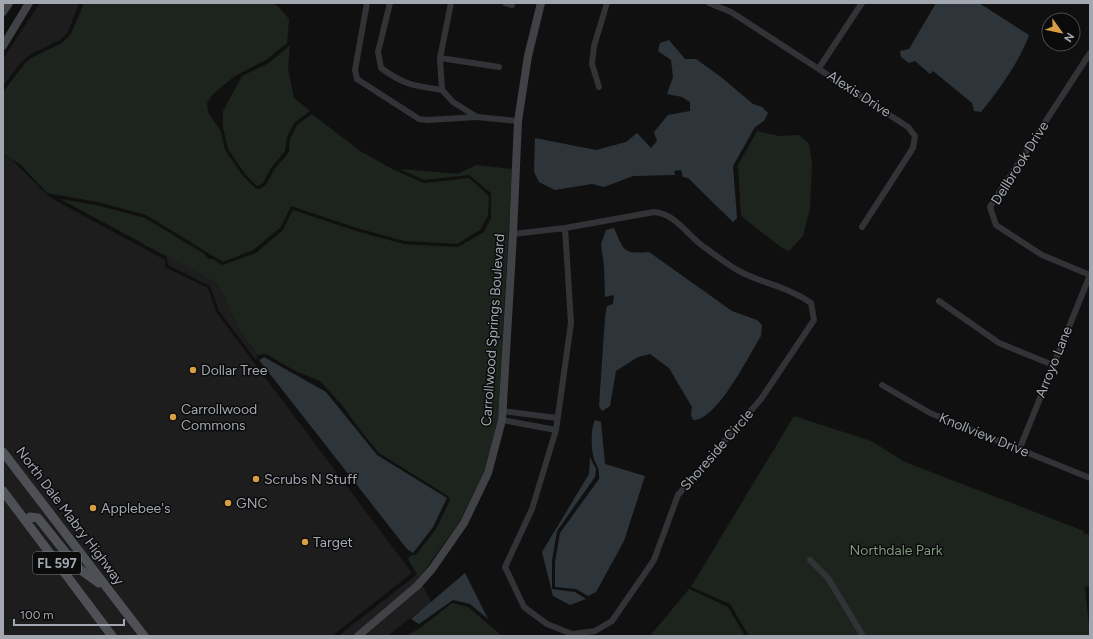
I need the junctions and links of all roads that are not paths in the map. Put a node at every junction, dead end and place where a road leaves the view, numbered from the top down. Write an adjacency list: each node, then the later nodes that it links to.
1 (9, 3): 10 (street)
2 (29, 3): 11 (street)
3 (368, 3): 18 (street)
4 (390, 3): 17 (street)
5 (451, 3): 13 (street)
6 (541, 3): 19 (street, Carrollwood Springs Boulevard)
7 (607, 3): 16 (street)
8 (709, 3): 15 (street, Alexis Drive)
9 (862, 3): 15 (street)
10 (3, 12)
11 (3, 46)
12 (1090, 54): 23 (street, Dellbrook Drive)
13 (440, 58): 14 (street); 17 (street)
14 (499, 67)
15 (819, 68): 20 (street, Alexis Drive)
16 (599, 87)
17 (442, 90): 18 (street)
18 (478, 118): 19 (street)
19 (518, 121): 22 (street, Carrollwood Springs Boulevard)
20 (862, 227)
21 (565, 228): 22 (street, Shoreside Circle); 28 (street, Shoreside Circle); 30 (street, Shoreside Circle)
22 (513, 234): 27 (street, Carrollwood Springs Boulevard)
23 (1090, 275): 25 (street, Arroyo Lane)
24 (939, 301): 25 (street)
25 (1053, 365): 31 (street, Arroyo Lane)
26 (882, 385): 31 (street, Knollview Drive)
27 (502, 411): 28 (street); 29 (street, Carrollwood Springs Boulevard)
28 (557, 418): 30 (street, Shoreside Circle)
29 (502, 420): 30 (street); 40 (street, Carrollwood Springs Boulevard)
30 (556, 430)
31 (1019, 450): 33 (street, Knollview Drive)
32 (3, 452): 37 (main road, North Dale Mabry Highway / FL 597)
33 (1090, 478)
34 (3, 491): 35 (main road, FL 597)
35 (26, 521): 37 (main road); 38 (main road, FL 597)
36 (810, 560): 41 (street)
37 (107, 588): 39 (main road, North Dale Mabry Highway / FL 597)
38 (112, 636)
39 (144, 636)
40 (358, 636)
41 (863, 636)

